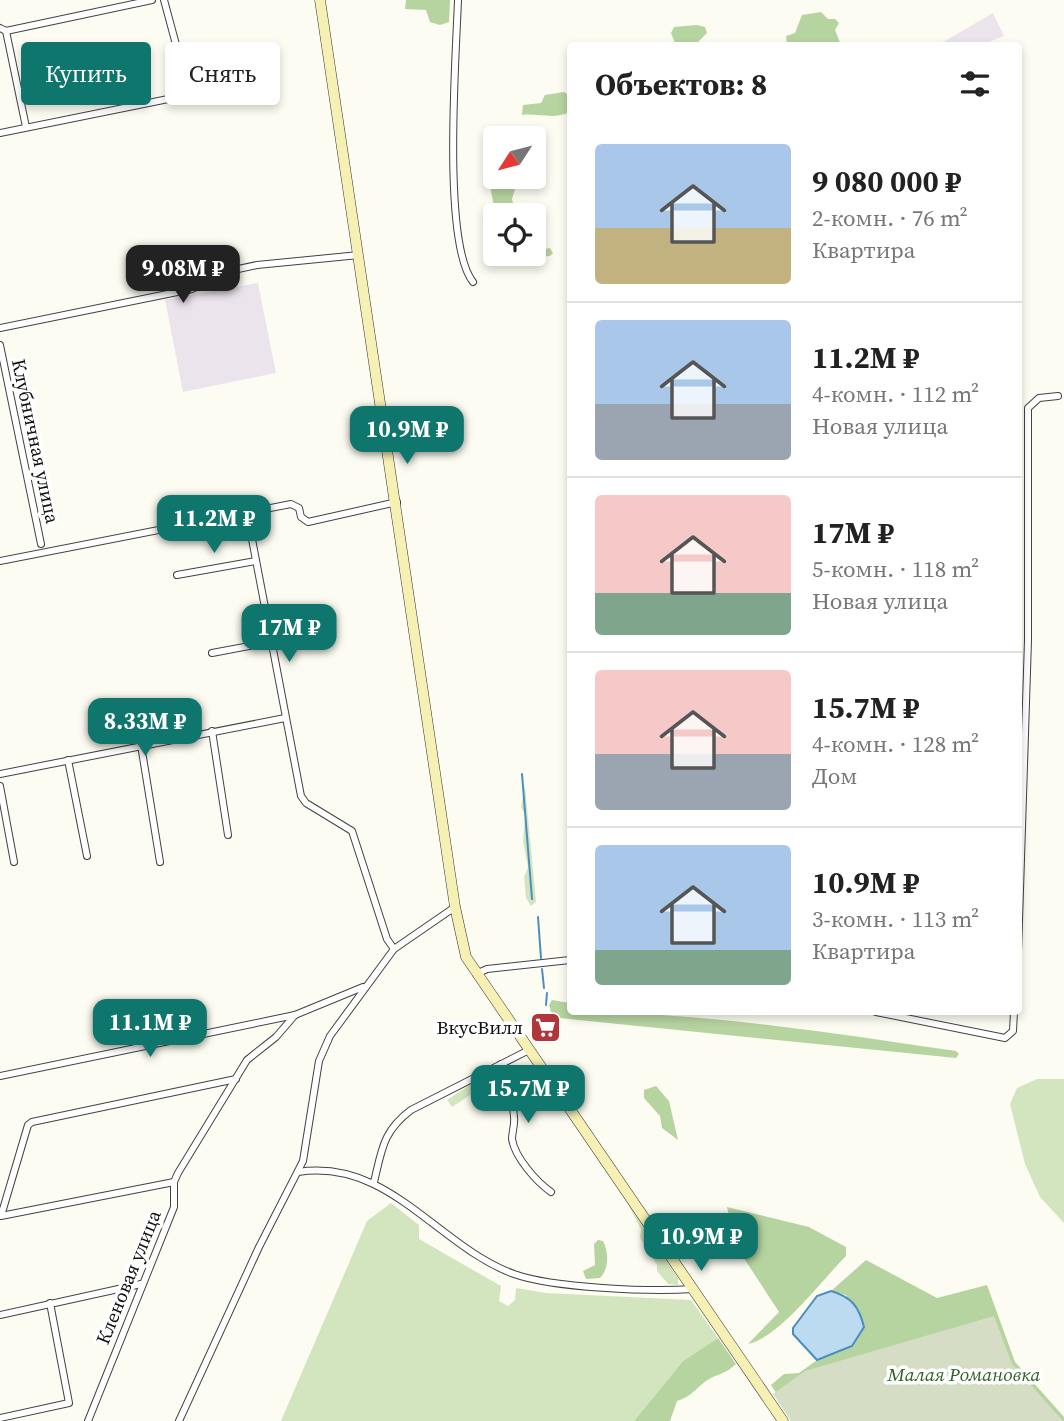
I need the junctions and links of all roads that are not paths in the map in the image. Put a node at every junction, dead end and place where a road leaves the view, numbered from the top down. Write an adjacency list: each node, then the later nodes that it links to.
1 (152, 0): 5 (street)
2 (163, 0): 6 (street)
3 (320, 0): 8 (main road)
4 (458, 0): 9 (street)
5 (3, 29): 6 (street)
6 (26, 127): 7 (street)
7 (0, 133)
8 (360, 255): 10 (street); 13 (main road)
9 (473, 282)
10 (0, 328)
11 (0, 345): 15 (street, Клубничная улица)
12 (1058, 396): 27 (street)
13 (397, 502): 16 (street); 32 (main road)
14 (251, 534): 17 (street)
15 (41, 544)
16 (0, 561)
17 (256, 561): 18 (street); 19 (street)
18 (177, 575)
19 (271, 642): 20 (street); 21 (street)
20 (212, 653)
21 (285, 718): 22 (street); 33 (street)
22 (212, 731): 23 (street); 28 (street)
23 (141, 745): 24 (street); 31 (street)
24 (68, 760): 25 (street); 29 (street)
25 (0, 774)
26 (0, 786): 30 (street)
27 (1022, 819)
28 (228, 835)
29 (87, 856)
30 (14, 862)
31 (160, 862)
32 (455, 907): 33 (street); 35 (main road)
33 (394, 949): 36 (street)
34 (567, 960): 35 (street)
35 (476, 974): 40 (main road)
36 (365, 986): 37 (street); 44 (street)
37 (295, 1015): 42 (street); 43 (street, Кленовая улица)
38 (891, 1015): 39 (street)
39 (1014, 1015)
40 (529, 1050): 41 (street); 49 (main road)
41 (501, 1064): 46 (street); 47 (street)
42 (0, 1076)
43 (236, 1079): 45 (street, Кленовая улица); 45 (street)
44 (298, 1172): 46 (street); 54 (street)
45 (174, 1182): 48 (street, Кленовая улица)
46 (374, 1182): 49 (street)
47 (551, 1192)
48 (141, 1284): 50 (street); 53 (street, Кленовая улица)
49 (694, 1289): 55 (main road)
50 (50, 1303): 51 (street); 52 (street)
51 (0, 1315)
52 (0, 1418)
53 (88, 1421)
54 (179, 1421)
55 (783, 1421)

